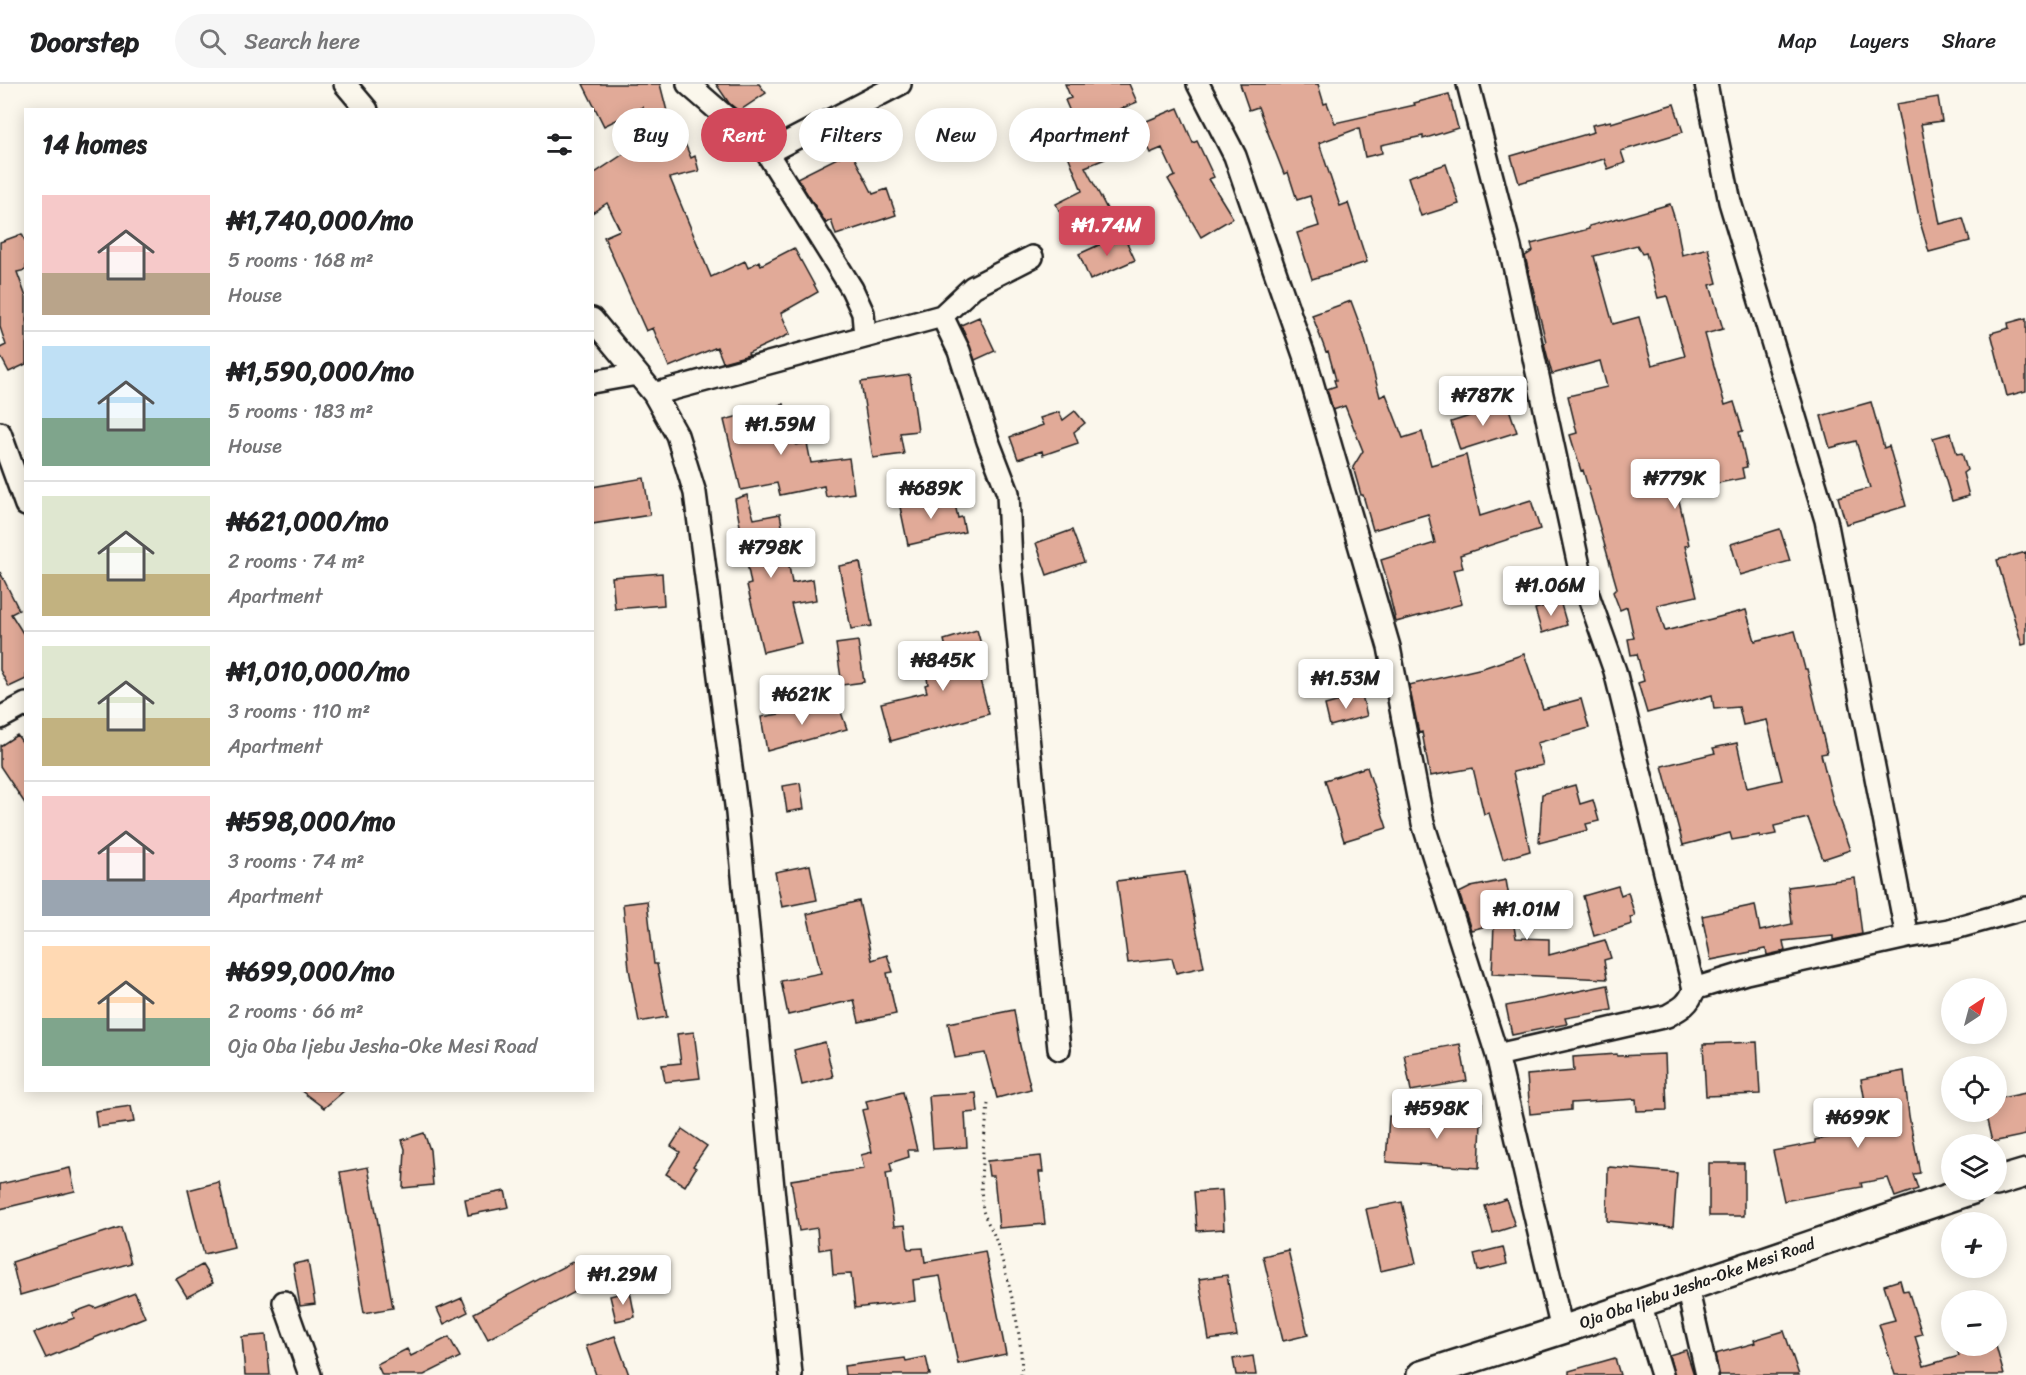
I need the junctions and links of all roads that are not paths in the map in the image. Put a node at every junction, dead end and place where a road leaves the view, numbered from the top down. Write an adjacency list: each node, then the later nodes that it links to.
1 (688, 84): 8 (street)
2 (900, 84): 9 (street)
3 (1198, 84): 24 (street)
4 (1468, 84): 22 (street)
5 (1706, 84): 21 (street)
6 (349, 86): 7 (street)
7 (366, 108)
8 (715, 108)
9 (787, 143)
10 (773, 162): 14 (street)
11 (1032, 257): 12 (street)
12 (942, 316): 14 (street); 23 (street)
13 (594, 321): 15 (street)
14 (865, 336): 17 (street)
15 (637, 374): 16 (street); 17 (street)
16 (594, 382)
17 (654, 394): 33 (street)
18 (0, 433): 19 (street)
19 (24, 499)
20 (2026, 908): 21 (street)
21 (1907, 937): 22 (street)
22 (1694, 989): 24 (street)
23 (1059, 1049)
24 (1497, 1055): 31 (street)
25 (2026, 1173): 26 (main road)
26 (2007, 1179)
27 (1943, 1200): 28 (main road, Oja Oba Ijebu Jesha-Oke Mesi Road)
28 (1687, 1287): 30 (main road, Oja Oba Ijebu Jesha-Oke Mesi Road); 36 (street)
29 (284, 1302): 32 (street)
30 (1640, 1303): 31 (main road, Oja Oba Ijebu Jesha-Oke Mesi Road); 35 (street)
31 (1562, 1330): 34 (main road, Oja Oba Ijebu Jesha-Oke Mesi Road)
32 (310, 1375)
33 (791, 1375)
34 (1421, 1375)
35 (1662, 1375)
36 (1707, 1375)

